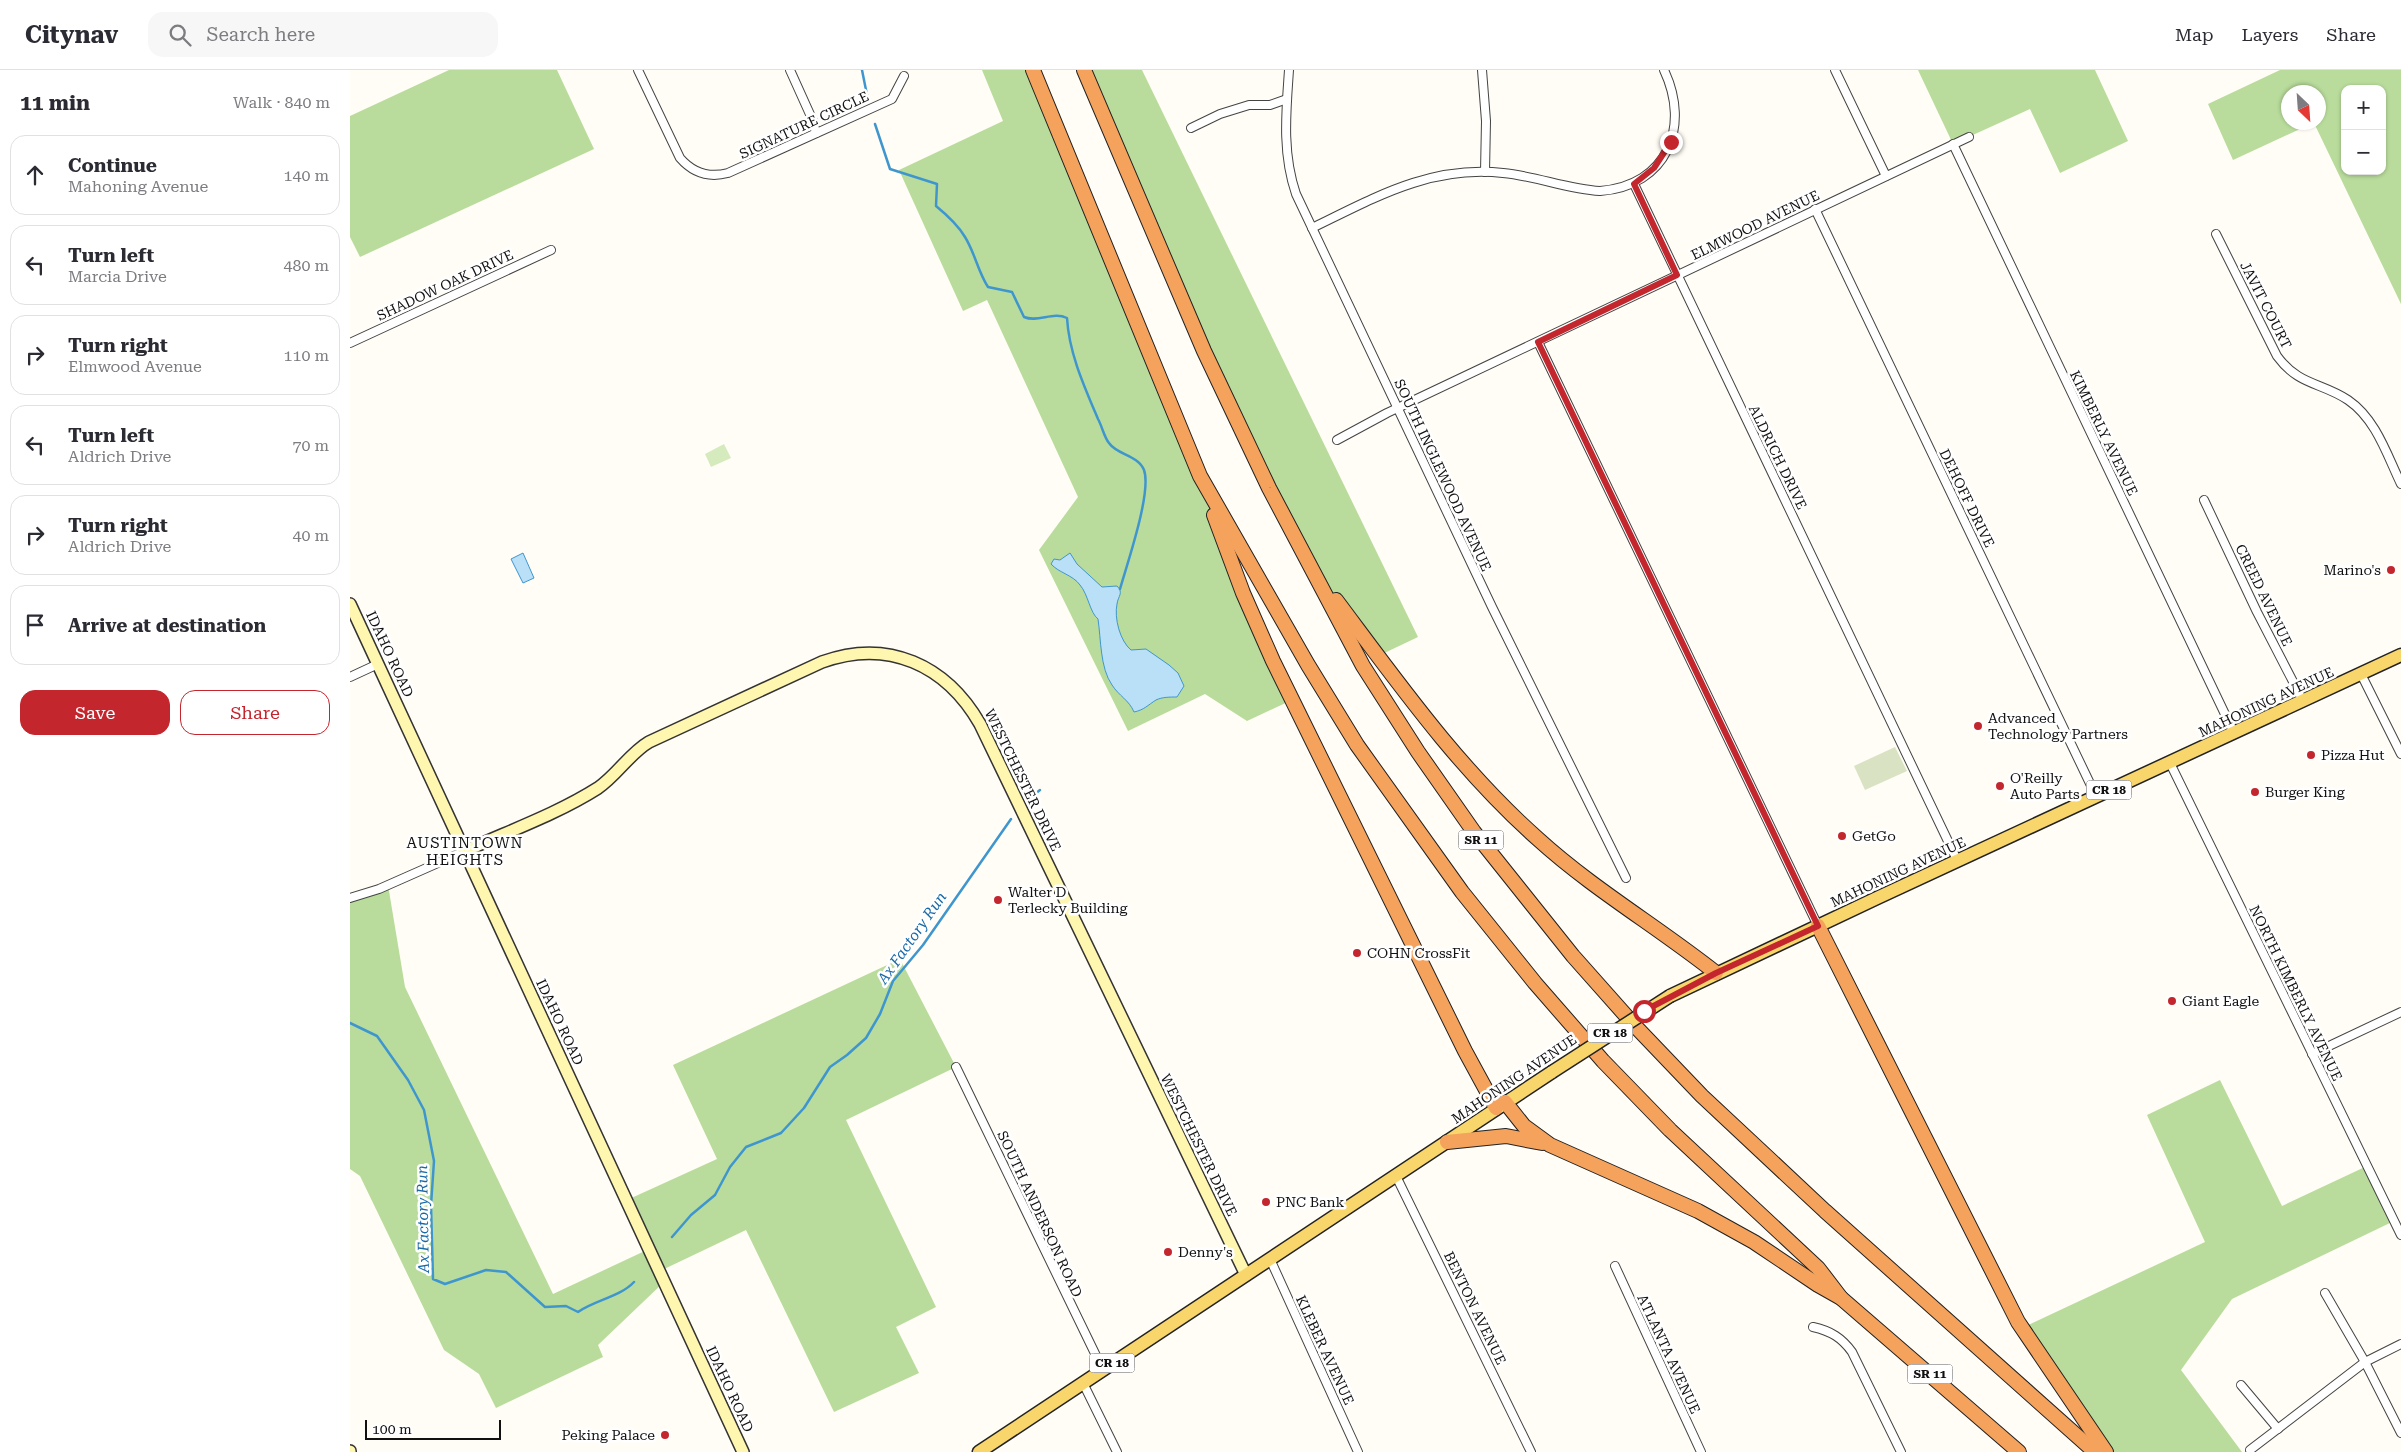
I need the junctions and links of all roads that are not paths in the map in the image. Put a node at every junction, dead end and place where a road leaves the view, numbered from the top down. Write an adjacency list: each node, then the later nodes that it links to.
1 (638, 70): 12 (street, SIGNATURE CIRCLE)
2 (790, 70): 12 (street)
3 (1033, 70): 27 (highway, SR 11)
4 (1084, 70): 30 (highway, SR 11)
5 (1289, 70): 10 (street, SOUTH INGLEWOOD AVENUE)
6 (1482, 70): 15 (street)
7 (1664, 70): 17 (street)
8 (1835, 70): 16 (street)
9 (904, 76): 12 (street, SIGNATURE CIRCLE)
10 (1287, 99): 11 (street); 19 (street, SOUTH INGLEWOOD AVENUE)
11 (1191, 128)
12 (816, 133)
13 (1969, 137): 14 (street, ELMWOOD AVENUE)
14 (1952, 144): 16 (street, ELMWOOD AVENUE); 37 (street, KIMBERLY AVENUE)
15 (1485, 172): 17 (street); 19 (street)
16 (1886, 176): 18 (street, ELMWOOD AVENUE)
17 (1634, 184): 22 (street, ALDRICH DRIVE)
18 (1815, 210): 22 (street, ELMWOOD AVENUE); 40 (street, DEHOFF DRIVE)
19 (1312, 228): 25 (street, SOUTH INGLEWOOD AVENUE)
20 (2216, 234): 28 (street, JAVIT COURT)
21 (551, 250): 24 (street, SHADOW OAK DRIVE)
22 (1677, 275): 23 (street, ELMWOOD AVENUE); 42 (street, ALDRICH DRIVE)
23 (1538, 342): 25 (street, ELMWOOD AVENUE); 45 (street)
24 (350, 343)
25 (1398, 409): 26 (street, ELMWOOD AVENUE); 43 (street, SOUTH INGLEWOOD AVENUE)
26 (1337, 440)
27 (1200, 476): 50 (highway); 59 (highway, SR 11)
28 (2401, 484)
29 (2204, 500): 36 (street, CREED AVENUE)
30 (1313, 569): 46 (highway); 77 (highway, SR 11)
31 (350, 604): 33 (street, IDAHO ROAD)
32 (2401, 656): 34 (main road, MAHONING AVENUE / CR 18)
33 (378, 664): 35 (street); 41 (street, IDAHO ROAD)
34 (2361, 674): 36 (main road, MAHONING AVENUE / CR 18); 38 (street)
35 (350, 677)
36 (2303, 701): 37 (main road, MAHONING AVENUE / CR 18)
37 (2234, 733): 39 (main road, MAHONING AVENUE / CR 18)
38 (2401, 754)
39 (2170, 763): 40 (main road, MAHONING AVENUE / CR 18); 48 (street, NORTH KIMBERLY AVENUE)
40 (2096, 796): 42 (main road, MAHONING AVENUE / CR 18)
41 (465, 851): 44 (street); 57 (street, WESTCHESTER DRIVE); 69 (street, IDAHO ROAD)
42 (1958, 860): 45 (main road, MAHONING AVENUE / CR 18)
43 (1626, 878)
44 (350, 898)
45 (1818, 926): 46 (main road, MAHONING AVENUE / CR 18); 78 (highway)
46 (1716, 973): 50 (main road, MAHONING AVENUE / CR 18, bridge)
47 (2401, 1012): 48 (street)
48 (2312, 1054): 54 (street, NORTH KIMBERLY AVENUE)
49 (956, 1068): 63 (street, SOUTH ANDERSON ROAD)
50 (1500, 1105): 51 (main road, MAHONING AVENUE / CR 18); 52 (highway)
51 (1447, 1142): 52 (highway); 53 (main road, MAHONING AVENUE / CR 18)
52 (1550, 1146): 59 (highway)
53 (1396, 1176): 55 (main road, MAHONING AVENUE / CR 18); 73 (street, BENTON AVENUE)
54 (2401, 1235)
55 (1270, 1259): 57 (main road, MAHONING AVENUE / CR 18); 72 (street, KLEBER AVENUE)
56 (1615, 1266): 74 (street, ATLANTA AVENUE)
57 (1246, 1275): 63 (main road, MAHONING AVENUE / CR 18)
58 (2324, 1293): 62 (street)
59 (1841, 1298): 76 (highway, SR 11)
60 (1813, 1327): 75 (street)
61 (2401, 1344): 62 (street)
62 (2365, 1362): 66 (street); 67 (street)
63 (1103, 1370): 64 (main road, MAHONING AVENUE / CR 18)
64 (1083, 1383): 70 (main road, MAHONING AVENUE / CR 18); 71 (street)
65 (2240, 1385): 66 (street)
66 (2278, 1429): 68 (street)
67 (2401, 1433)
68 (2250, 1450)
69 (743, 1452)
70 (979, 1452)
71 (1117, 1452)
72 (1358, 1452)
73 (1531, 1452)
74 (1701, 1452)
75 (1901, 1452)
76 (2019, 1452)
77 (2096, 1452)
78 (2106, 1452)

